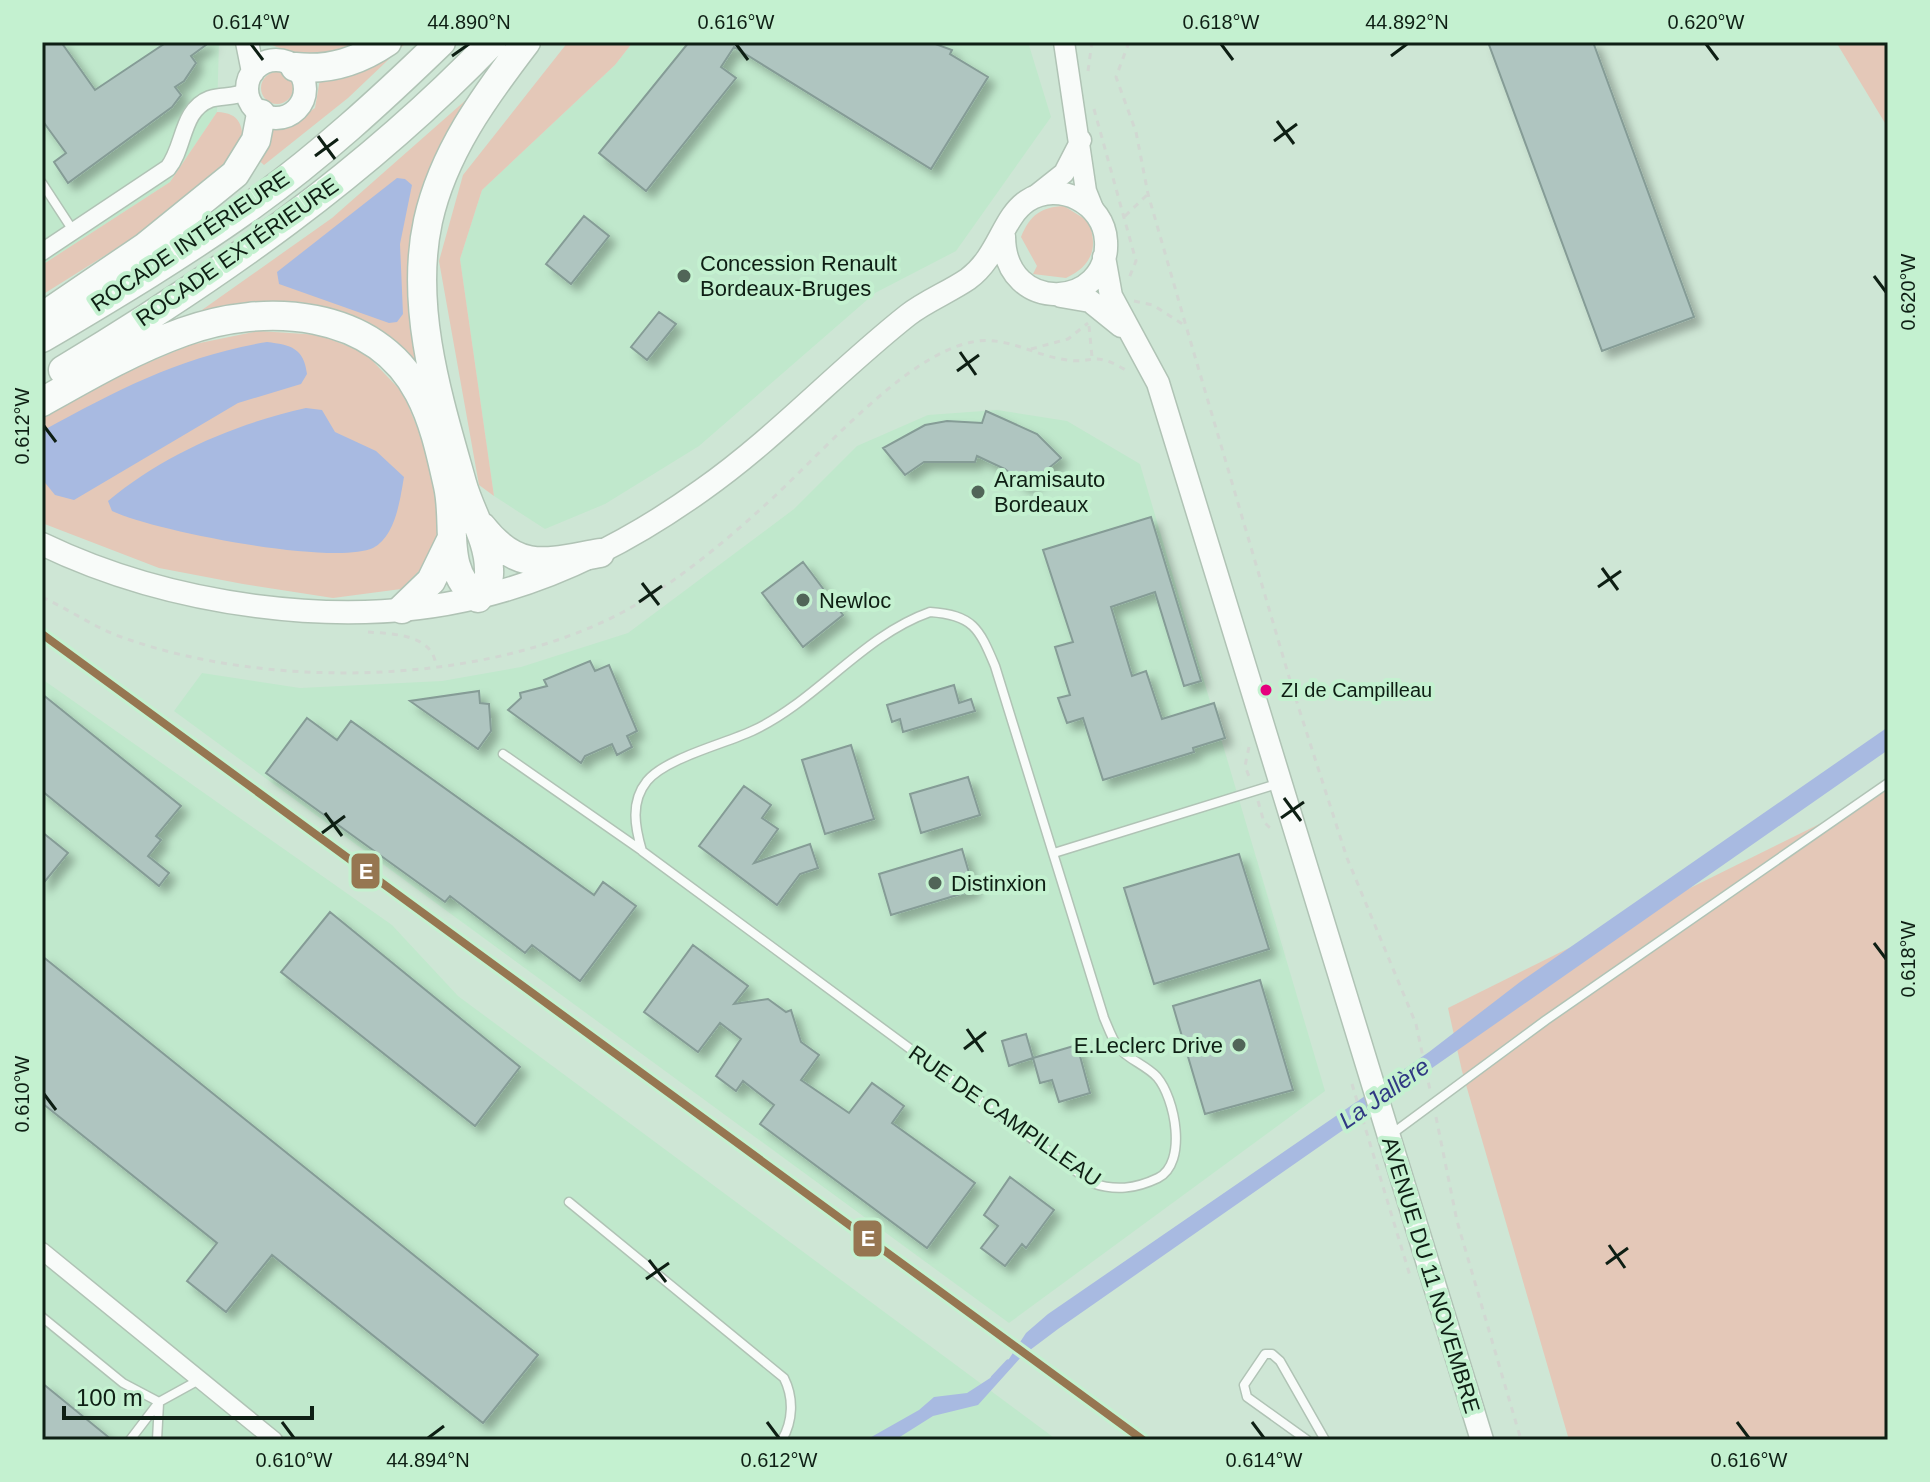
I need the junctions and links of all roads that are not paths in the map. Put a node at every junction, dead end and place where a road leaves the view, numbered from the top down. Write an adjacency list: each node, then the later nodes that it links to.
1 (247, 42): 9 (main road)
2 (261, 42): 8 (main road)
3 (387, 42): 8 (highway)
4 (441, 42): 22 (highway, ROCADE INTÉRIEURE)
5 (492, 42): 24 (highway, ROCADE EXTÉRIEURE)
6 (526, 42): 26 (highway)
7 (1064, 42): 10 (street)
8 (287, 63): 9 (main road); 9 (main road)
9 (254, 92): 14 (street); 21 (highway)
10 (1081, 140): 12 (street); 13 (street)
11 (42, 183): 14 (lane)
12 (1035, 196): 13 (main road); 15 (main road)
13 (1094, 211): 17 (main road)
14 (74, 233): 16 (street)
15 (1004, 237): 18 (main road); 19 (main road)
16 (47, 246)
17 (1104, 257): 20 (main road); 23 (main road, AVENUE DU 11 NOVEMBRE)
18 (970, 278): 19 (main road); 29 (main road)
19 (1026, 287): 20 (main road)
20 (1051, 295): 23 (main road)
21 (42, 317)
22 (42, 338)
23 (1134, 338): 33 (main road, AVENUE DU 11 NOVEMBRE)
24 (42, 382)
25 (42, 402): 27 (highway)
26 (474, 517): 29 (highway); 30 (highway)
27 (452, 539): 30 (highway); 31 (highway)
28 (42, 544): 31 (main road)
29 (600, 553): 30 (main road)
30 (478, 598): 31 (main road)
31 (402, 609)
32 (503, 754): 35 (lane, RUE DE CAMPILLEAU)
33 (1280, 783): 36 (lane); 37 (main road, AVENUE DU 11 NOVEMBRE)
34 (1888, 783): 37 (lane)
35 (642, 851): 36 (lane, RUE DE CAMPILLEAU); 36 (lane, RUE DE CAMPILLEAU)
36 (1054, 853)
37 (1388, 1136): 49 (main road, AVENUE DU 11 NOVEMBRE)
38 (569, 1202): 46 (lane)
39 (42, 1251): 41 (street)
40 (42, 1317): 42 (lane)
41 (200, 1379): 42 (lane); 45 (street)
42 (159, 1402): 43 (lane); 44 (lane)
43 (130, 1440)
44 (157, 1440)
45 (274, 1440)
46 (782, 1440)
47 (1307, 1440): 48 (lane)
48 (1325, 1440)
49 (1482, 1440)

